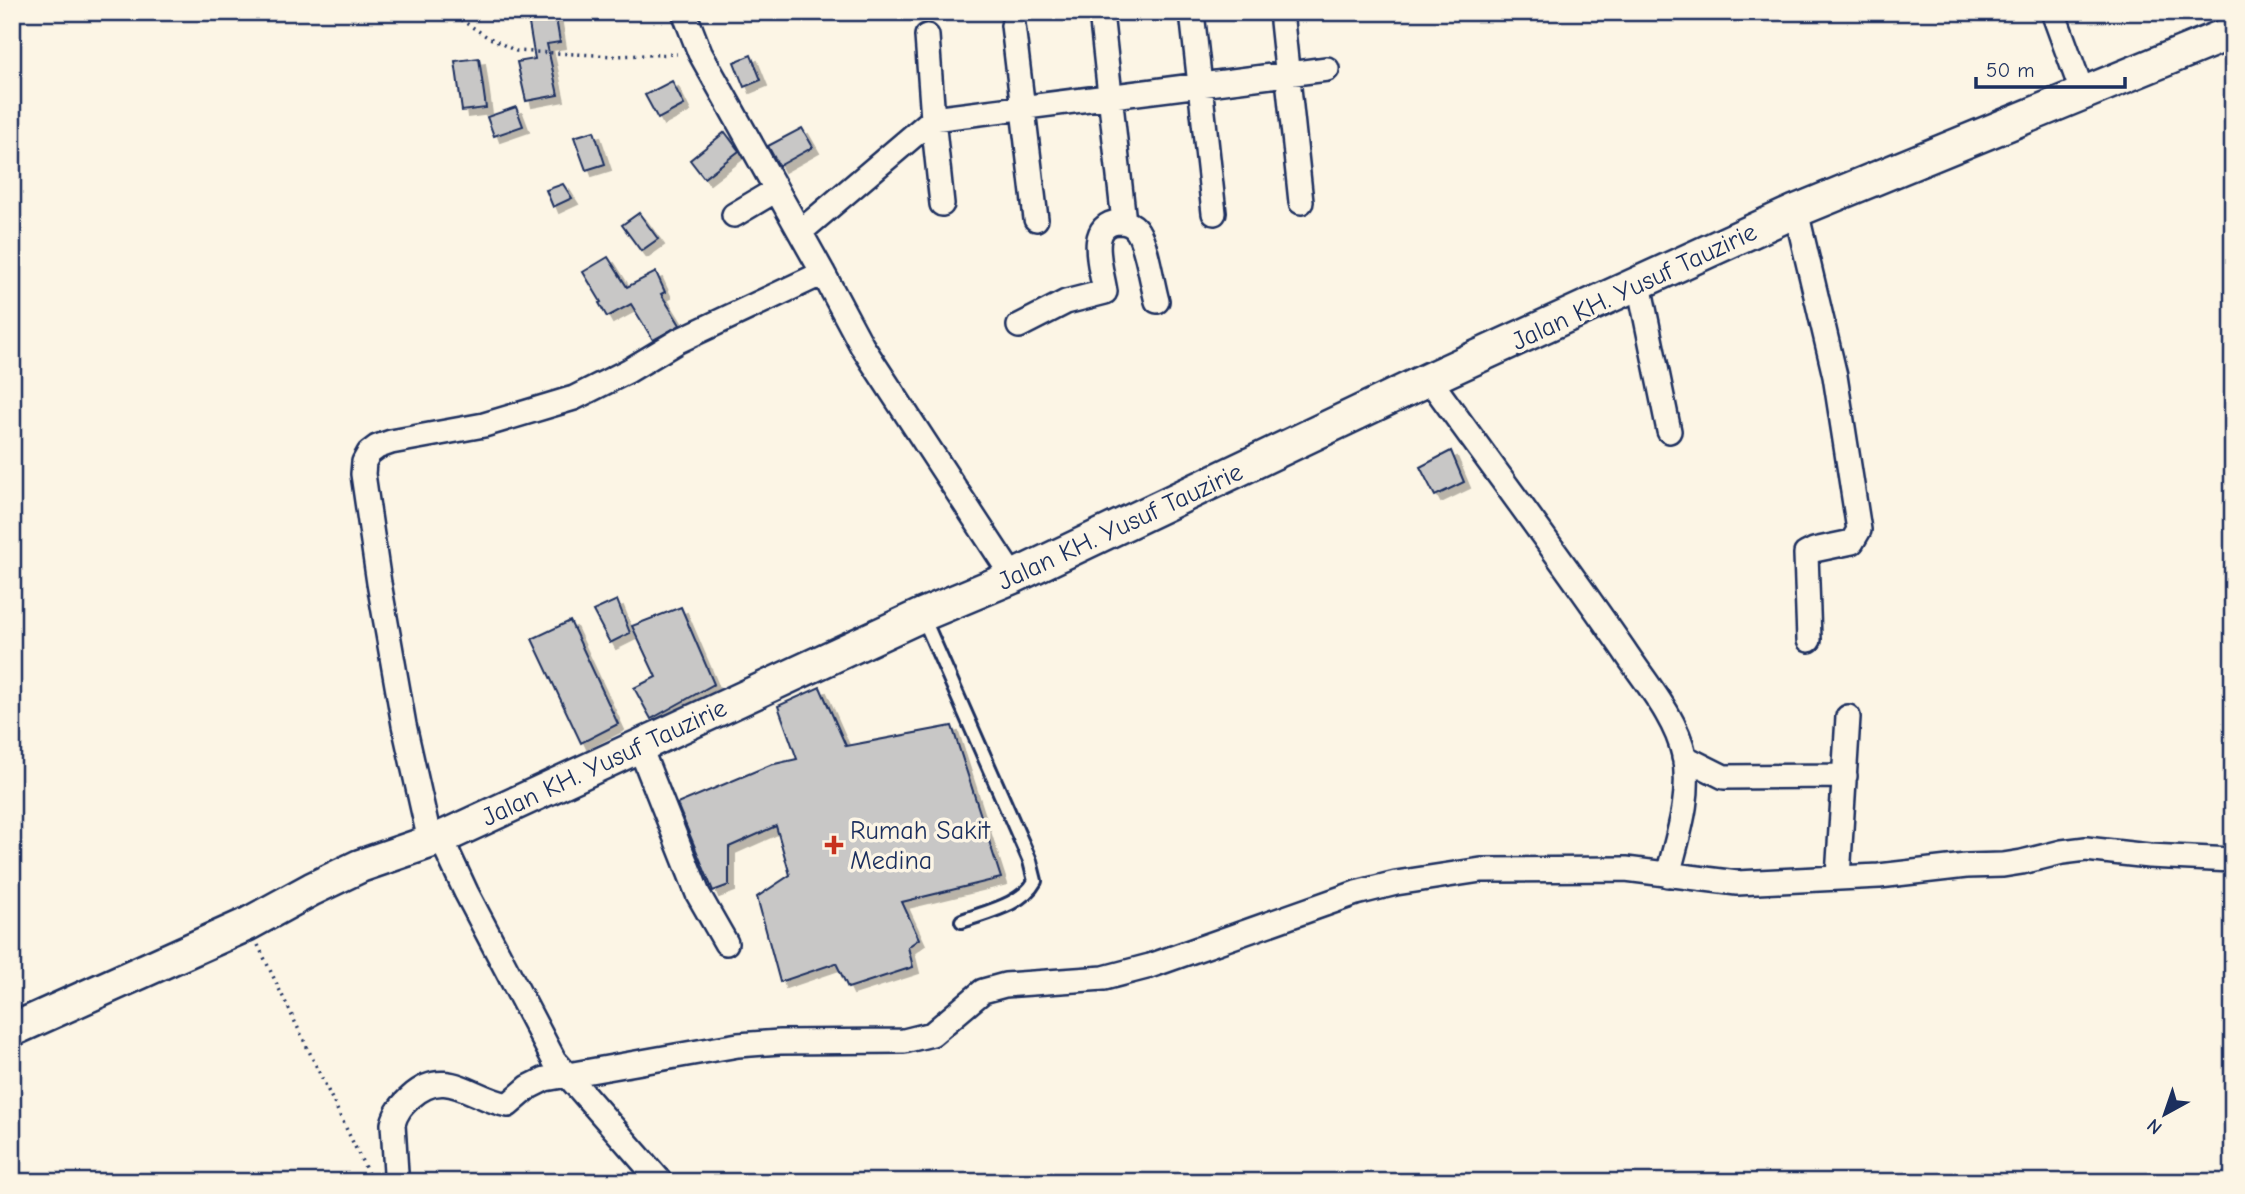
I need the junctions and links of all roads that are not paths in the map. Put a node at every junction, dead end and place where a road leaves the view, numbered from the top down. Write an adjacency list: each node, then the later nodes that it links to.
1 (684, 12): 16 (street)
2 (1192, 12): 11 (street)
3 (1281, 12): 10 (street)
4 (2053, 12): 12 (street)
5 (1102, 22): 13 (street)
6 (1013, 25): 14 (street)
7 (2233, 32): 12 (main road, Jalan KH. Yusuf Tauzirie)
8 (927, 36): 15 (street)
9 (1327, 69): 10 (street)
10 (1288, 74): 11 (street); 17 (street)
11 (1200, 85): 13 (street); 20 (street)
12 (2083, 94): 19 (main road, Jalan KH. Yusuf Tauzirie)
13 (1111, 97): 14 (street); 23 (street)
14 (1023, 108): 15 (street); 22 (street)
15 (933, 119): 18 (street); 24 (street)
16 (776, 190): 21 (street); 24 (street)
17 (1301, 202)
18 (942, 204)
19 (1796, 211): 26 (main road, Jalan KH. Yusuf Tauzirie); 33 (street)
20 (1214, 213)
21 (734, 215)
22 (1036, 219)
23 (1124, 222): 27 (street); 28 (street)
24 (800, 232): 25 (street)
25 (823, 273): 31 (street); 38 (street)
26 (1639, 284): 29 (main road, Jalan KH. Yusuf Tauzirie); 30 (street)
27 (1157, 301)
28 (1019, 326)
29 (1429, 379): 31 (main road, Jalan KH. Yusuf Tauzirie); 36 (street)
30 (1669, 431)
31 (1013, 577): 32 (main road, Jalan KH. Yusuf Tauzirie)
32 (922, 615): 35 (main road, Jalan KH. Yusuf Tauzirie); 42 (lane)
33 (1809, 640)
34 (1848, 717): 37 (street)
35 (639, 745): 38 (main road, Jalan KH. Yusuf Tauzirie); 43 (street)
36 (1684, 757): 37 (street); 40 (street)
37 (1844, 776): 41 (street)
38 (435, 840): 44 (main road, Jalan KH. Yusuf Tauzirie); 45 (street)
39 (2233, 860): 41 (street)
40 (1668, 875): 41 (street); 45 (street)
41 (1838, 877)
42 (962, 922)
43 (726, 943)
44 (13, 1027)
45 (564, 1074): 46 (street); 47 (street)
46 (394, 1182)
47 (661, 1182)

